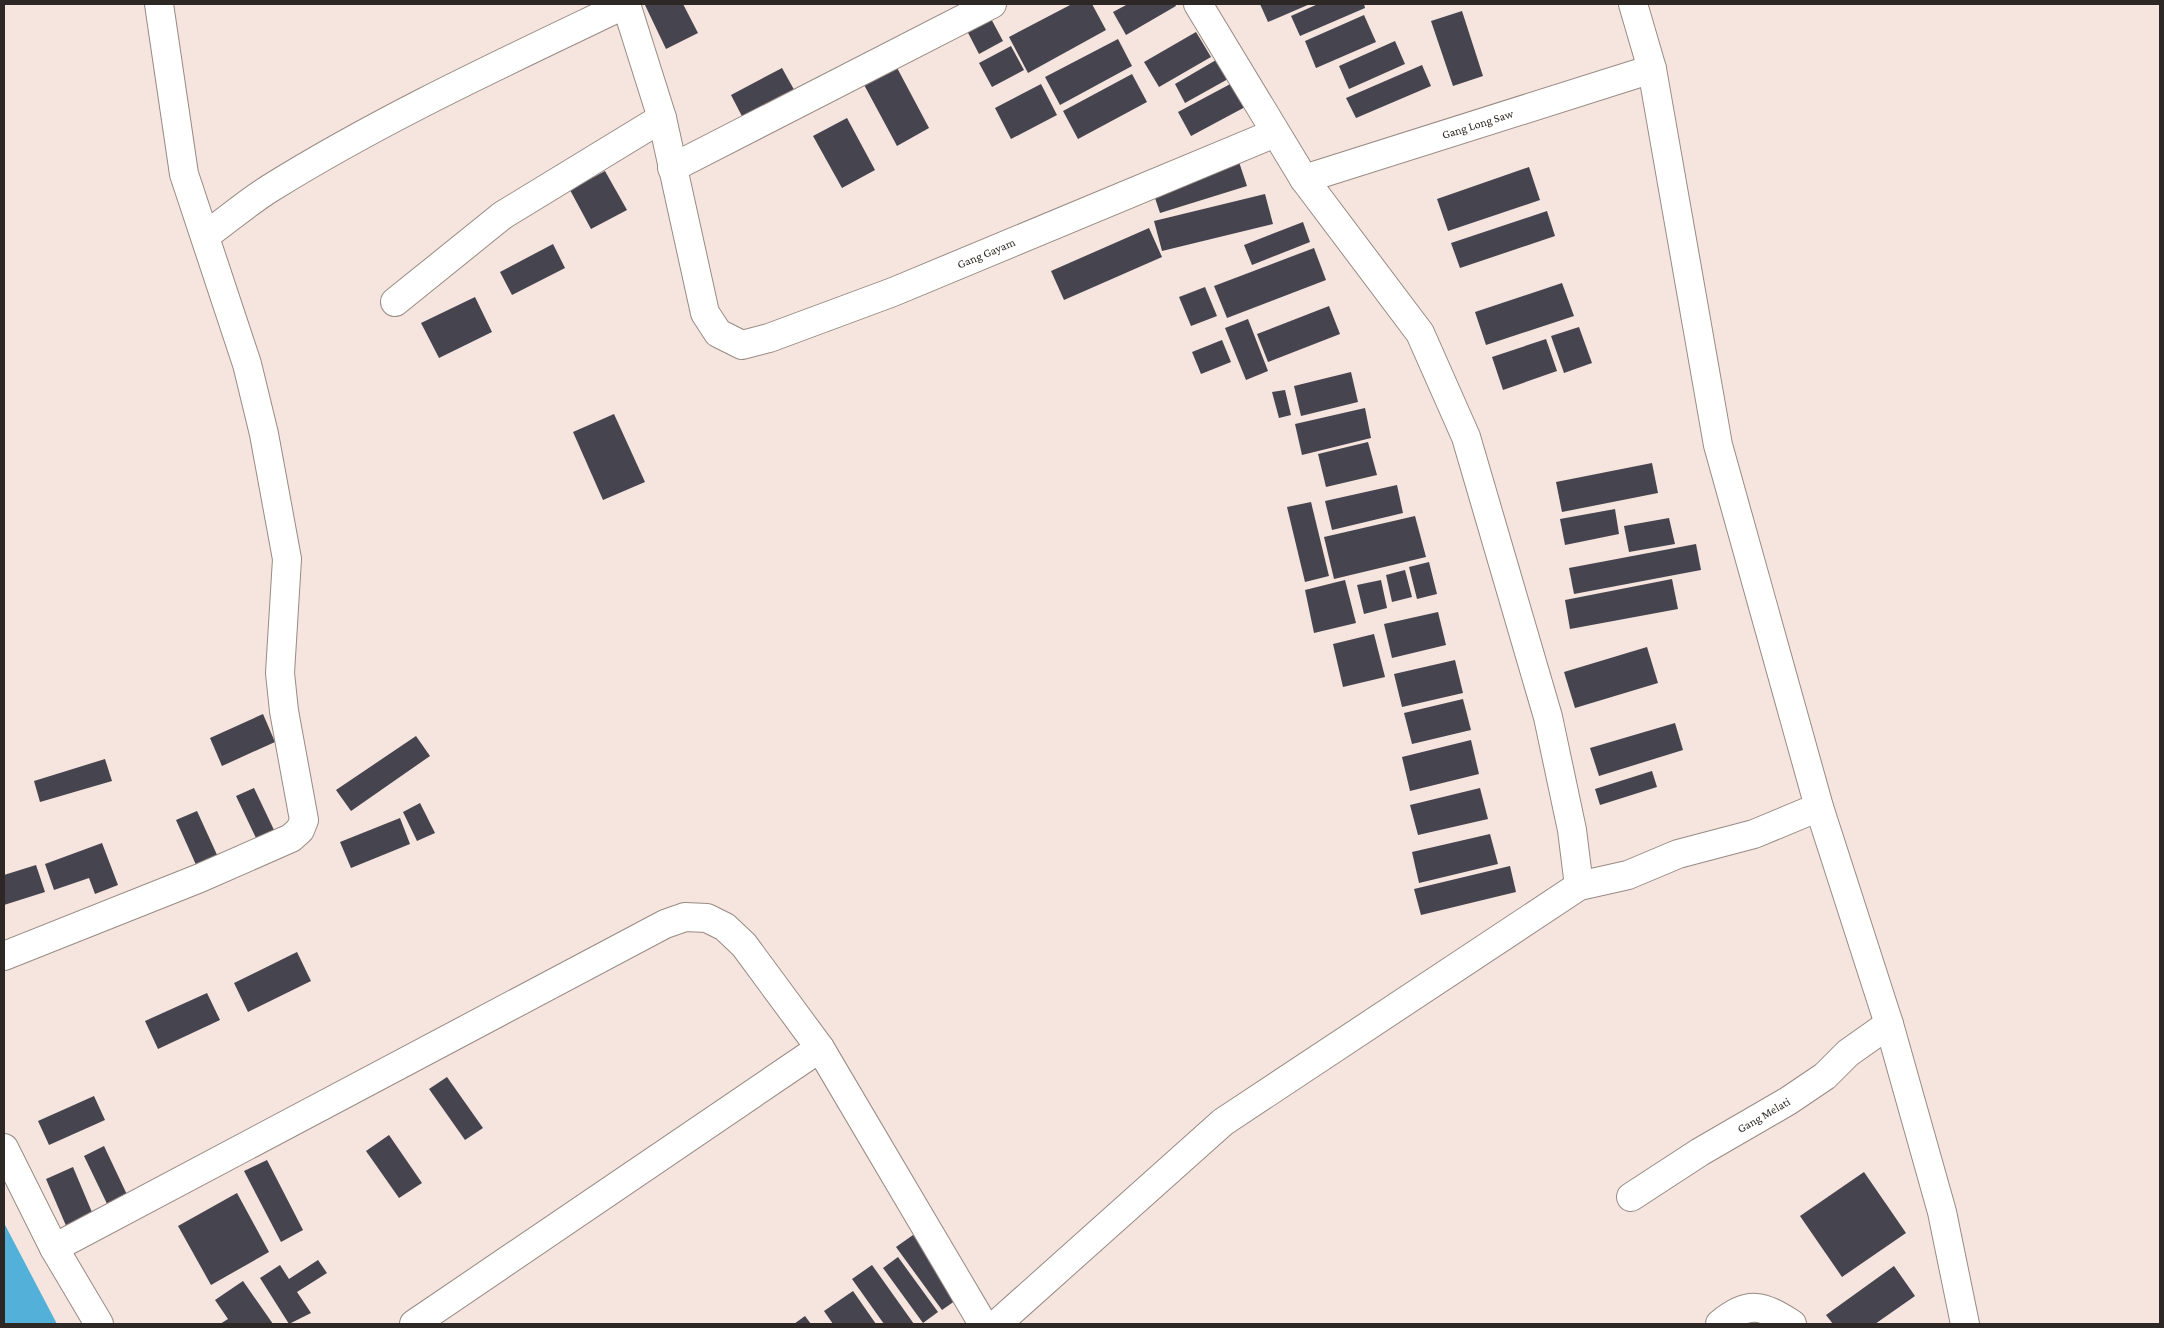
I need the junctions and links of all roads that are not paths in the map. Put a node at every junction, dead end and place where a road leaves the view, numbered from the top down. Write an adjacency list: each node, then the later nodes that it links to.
1 (159, 4): 11 (street)
2 (626, 4): 7 (street); 11 (street)
3 (992, 4): 9 (street)
4 (1198, 4): 8 (street)
5 (1633, 4): 6 (street)
6 (1652, 69): 10 (street, Gang Long Saw); 13 (street)
7 (662, 118): 9 (street); 12 (street)
8 (1276, 133): 9 (street, Gang Gayam); 10 (street)
9 (672, 168)
10 (1304, 179): 14 (street)
11 (205, 236): 15 (street)
12 (395, 302)
13 (1819, 807): 14 (street); 16 (street)
14 (1578, 886): 24 (street)
15 (4, 956)
16 (1890, 1024): 19 (street, Gang Melati); 27 (street)
17 (820, 1048): 20 (street); 22 (street); 23 (street)
18 (4, 1148): 20 (street)
19 (1631, 1197)
20 (54, 1248): 21 (street)
21 (99, 1324)
22 (415, 1324)
23 (983, 1324)
24 (997, 1324)
25 (1720, 1324): 26 (street)
26 (1792, 1324)
27 (1965, 1324)

